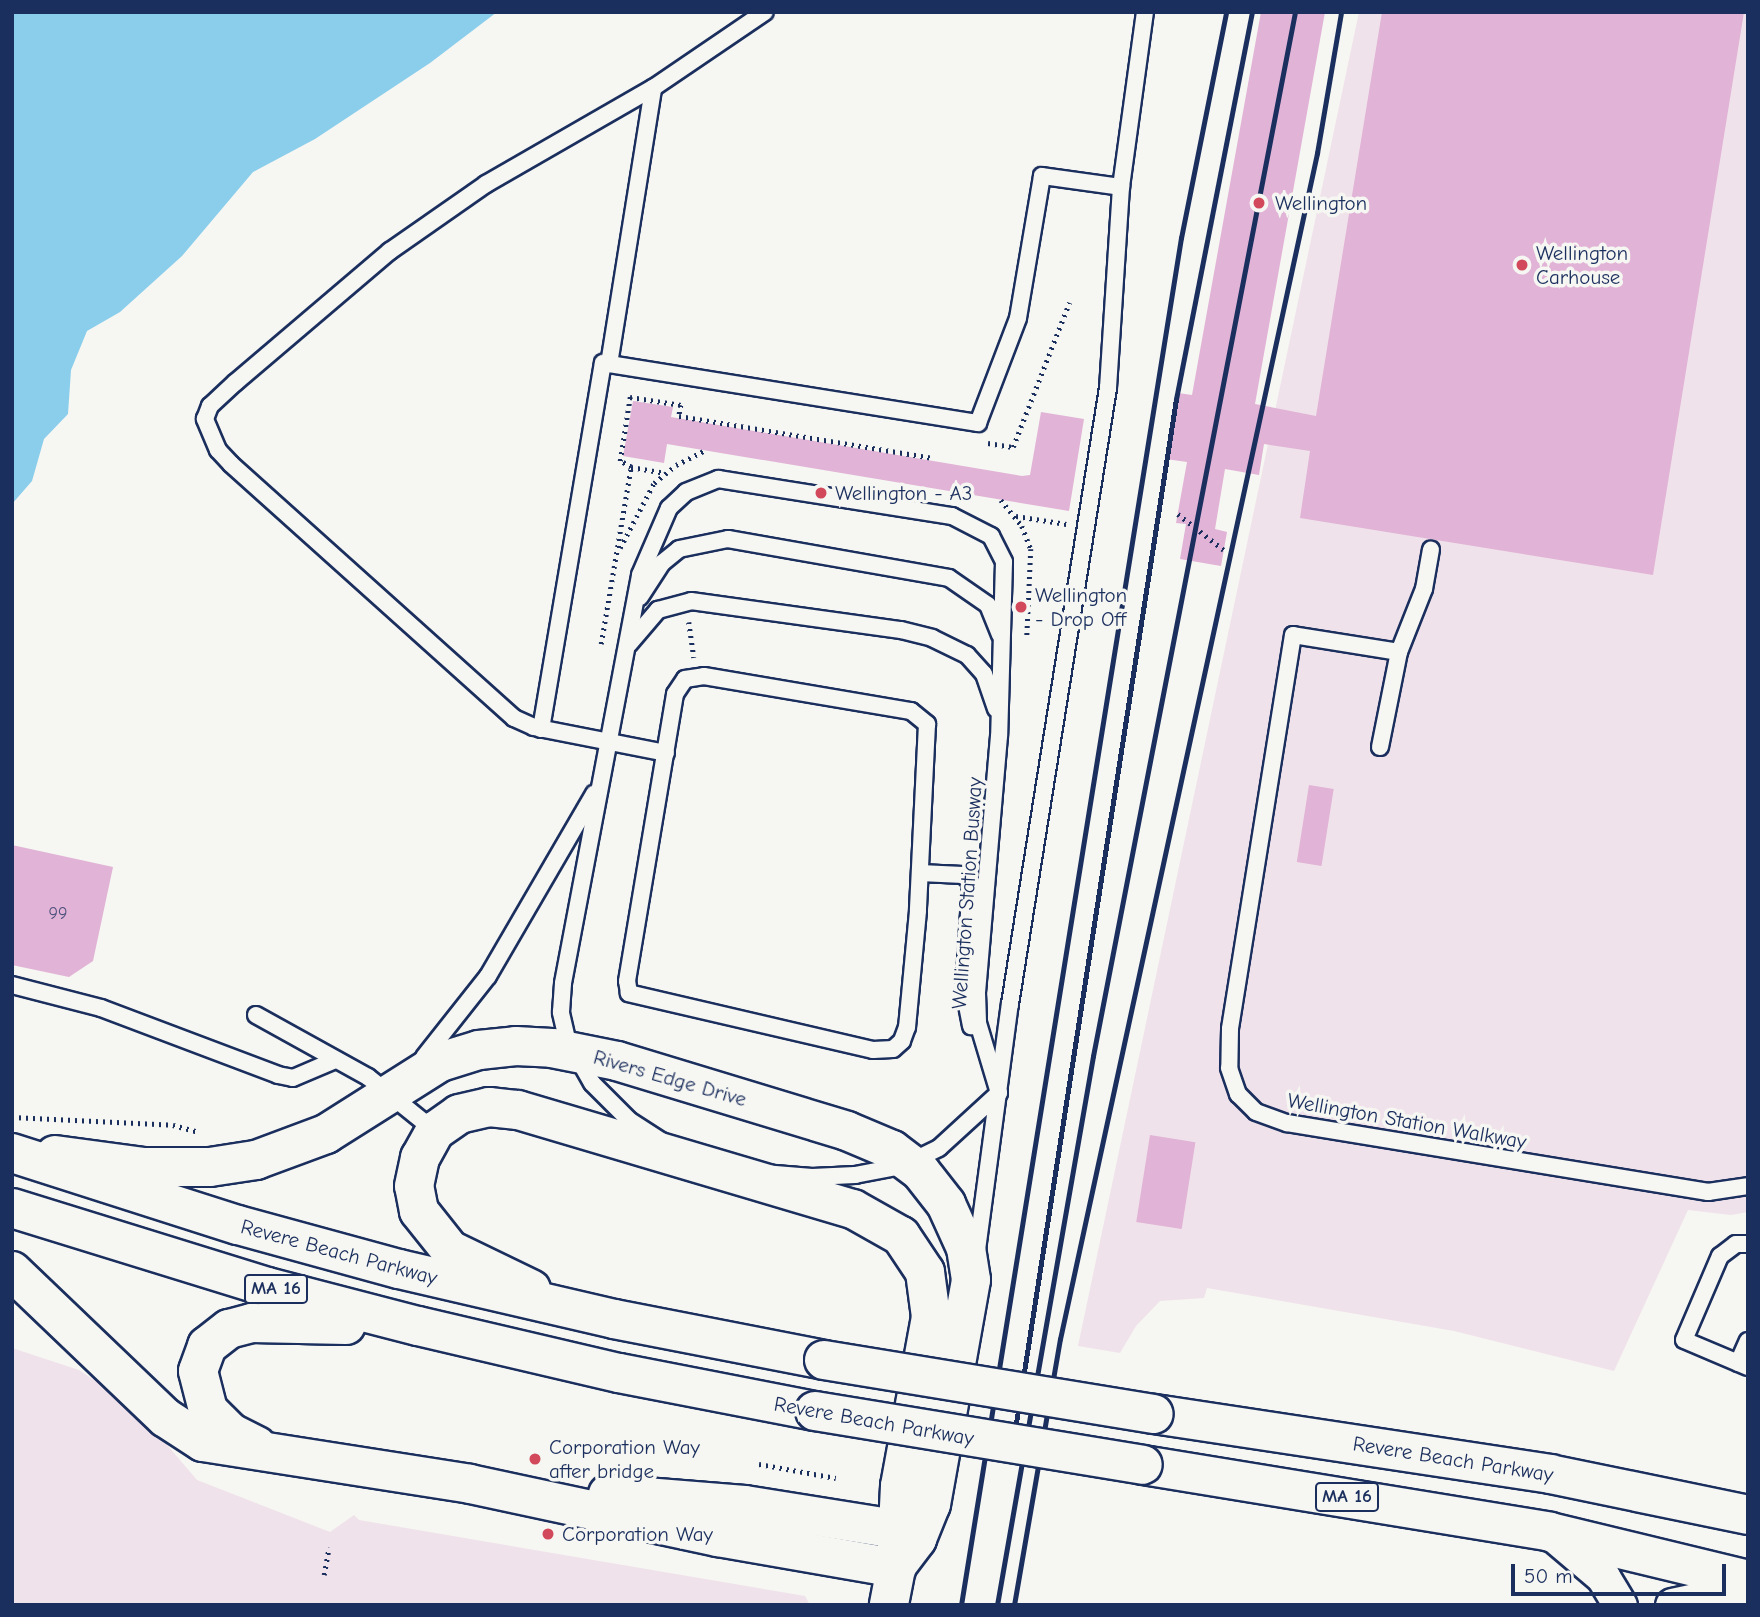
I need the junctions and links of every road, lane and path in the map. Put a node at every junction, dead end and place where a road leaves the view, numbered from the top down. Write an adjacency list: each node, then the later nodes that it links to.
1 (765, 12): 3 (lane)
2 (1145, 12): 4 (lane)
3 (653, 88): 6 (lane); 21 (lane)
4 (1121, 187): 6 (lane); 33 (lane)
5 (1069, 303): 7 (path)
6 (609, 364): 21 (lane)
7 (986, 443)
8 (631, 467): 9 (path)
9 (664, 473)
10 (1178, 514): 13 (path)
11 (1015, 515): 12 (path)
12 (1074, 525)
13 (1224, 550)
14 (1431, 550): 18 (lane)
15 (630, 619): 17 (lane, Wellington Station Busway); 17 (lane, Wellington Station Busway); 19 (lane, Wellington Station Busway)
16 (688, 621): 20 (path)
17 (1003, 648): 22 (lane, Wellington Station Busway)
18 (1399, 652): 24 (lane); 39 (lane, Wellington Station Walkway)
19 (622, 659): 22 (lane, Wellington Station Busway); 23 (lane, Wellington Station Busway)
20 (697, 676): 25 (lane); 27 (lane)
21 (541, 729): 23 (lane)
22 (999, 736): 33 (lane, Wellington Station Busway)
23 (608, 740): 25 (lane); 26 (lane, Wellington Station Busway)
24 (1380, 747)
25 (666, 753): 27 (lane)
26 (601, 783): 30 (lane, Wellington Station Busway); 32 (lane)
27 (920, 873): 33 (lane)
28 (12, 985): 31 (lane)
29 (256, 1015): 31 (lane)
30 (572, 1051): 32 (main road, Rivers Edge Drive); 37 (main road, Rivers Edge Drive); 38 (lane, Wellington Station Busway)
31 (333, 1061): 32 (lane)
32 (389, 1093): 34 (lane); 35 (main road, Rivers Edge Drive)
33 (999, 1093): 37 (lane, Wellington Station Busway); 43 (lane)
34 (435, 1131): 38 (main road, Rivers Edge Drive); 44 (main road)
35 (12, 1146)
36 (12, 1153): 44 (main road, Revere Beach Parkway / MA 16)
37 (911, 1163): 38 (lane, Wellington Station Busway); 43 (main road, Rivers Edge Drive)
38 (726, 1170): 53 (main road, Rivers Edge Drive)
39 (1748, 1186)
40 (12, 1208): 45 (main road, Revere Beach Parkway / MA 16)
41 (1748, 1244): 47 (lane)
42 (12, 1272): 48 (main road)
43 (970, 1291): 53 (main road, Rivers Edge Drive)
44 (667, 1331): 51 (main road, Revere Beach Parkway / MA 16, bridge)
45 (468, 1338): 48 (main road); 52 (main road, Revere Beach Parkway / MA 16, bridge)
46 (1748, 1341): 47 (lane)
47 (1743, 1365)
48 (290, 1455): 53 (main road)
49 (759, 1464): 50 (path)
50 (836, 1479)
51 (1738, 1510)
52 (1550, 1532): 56 (main road, Revere Beach Parkway / MA 16); 59 (street)
53 (903, 1545): 58 (main road, Rivers Edge Drive)
54 (329, 1547): 55 (path)
55 (324, 1575)
56 (1748, 1580)
57 (1748, 1599): 60 (street)
58 (889, 1605)
59 (1620, 1605)
60 (1672, 1605)

